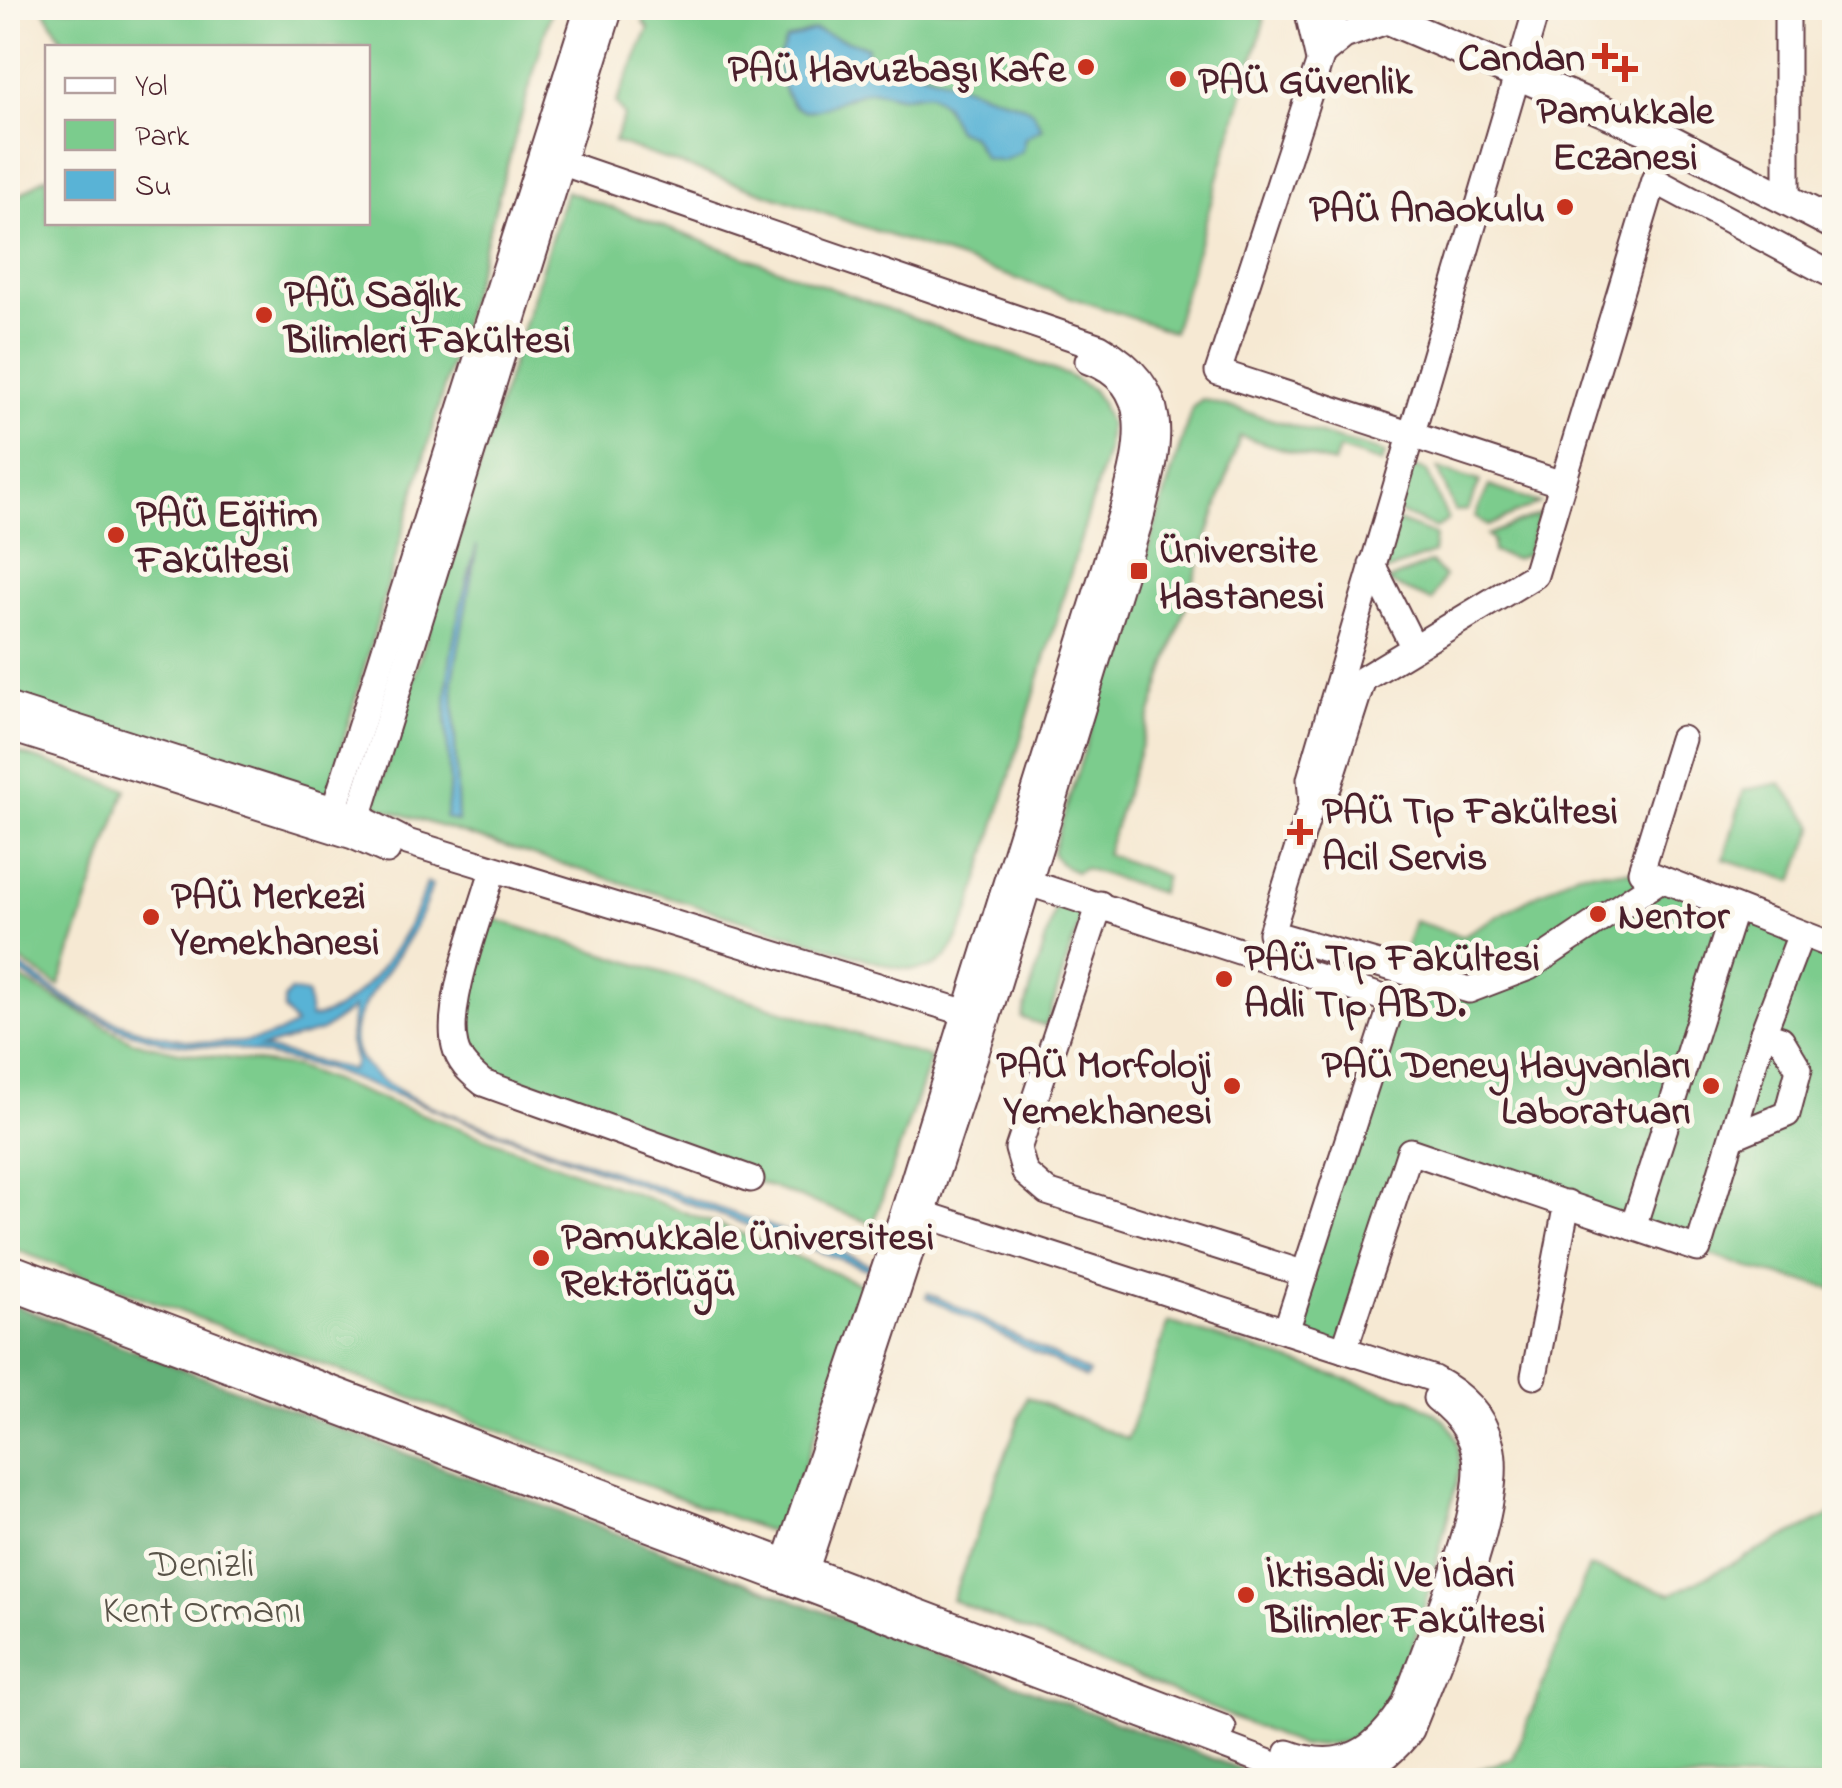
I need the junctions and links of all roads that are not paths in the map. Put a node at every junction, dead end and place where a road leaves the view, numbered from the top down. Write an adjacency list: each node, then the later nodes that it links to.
1 (588, 8): 10 (street)
2 (610, 8): 10 (street)
3 (1307, 8): 8 (street)
4 (1337, 8): 8 (street)
5 (1537, 8): 9 (street)
6 (1787, 8): 11 (street)
7 (1376, 14): 8 (street); 9 (main road)
8 (1318, 58): 14 (street)
9 (1519, 77): 11 (main road); 14 (street)
10 (550, 166): 22 (street); 25 (street); 30 (street)
11 (1787, 197): 12 (main road)
12 (1834, 224)
13 (1834, 276): 15 (street)
14 (1408, 434): 15 (street); 16 (street)
15 (1562, 484): 17 (street)
16 (1372, 564): 17 (street); 21 (street)
17 (1414, 648): 21 (street)
18 (8, 706): 22 (street)
19 (8, 728): 22 (street)
20 (1682, 739): 23 (street)
21 (1312, 803): 23 (street)
22 (343, 822): 24 (street); 30 (street)
23 (1661, 879): 27 (street)
24 (489, 883): 30 (street); 33 (street)
25 (1029, 883): 26 (street); 30 (street)
26 (1100, 904): 38 (street); 38 (street)
27 (1735, 908): 28 (street); 36 (street)
28 (1801, 934): 29 (street); 31 (street)
29 (1834, 946)
30 (974, 1023): 35 (street)
31 (1763, 1033): 32 (street); 32 (street)
32 (1734, 1136): 36 (street)
33 (751, 1179)
34 (1566, 1204): 36 (street); 41 (street); 42 (street)
35 (912, 1218): 40 (street); 43 (street); 43 (street)
36 (1633, 1227)
37 (8, 1266): 43 (street)
38 (1305, 1274): 40 (street)
39 (8, 1286): 43 (street)
40 (1286, 1331): 41 (street)
41 (1344, 1350): 43 (street)
42 (1534, 1376)
43 (793, 1575)

